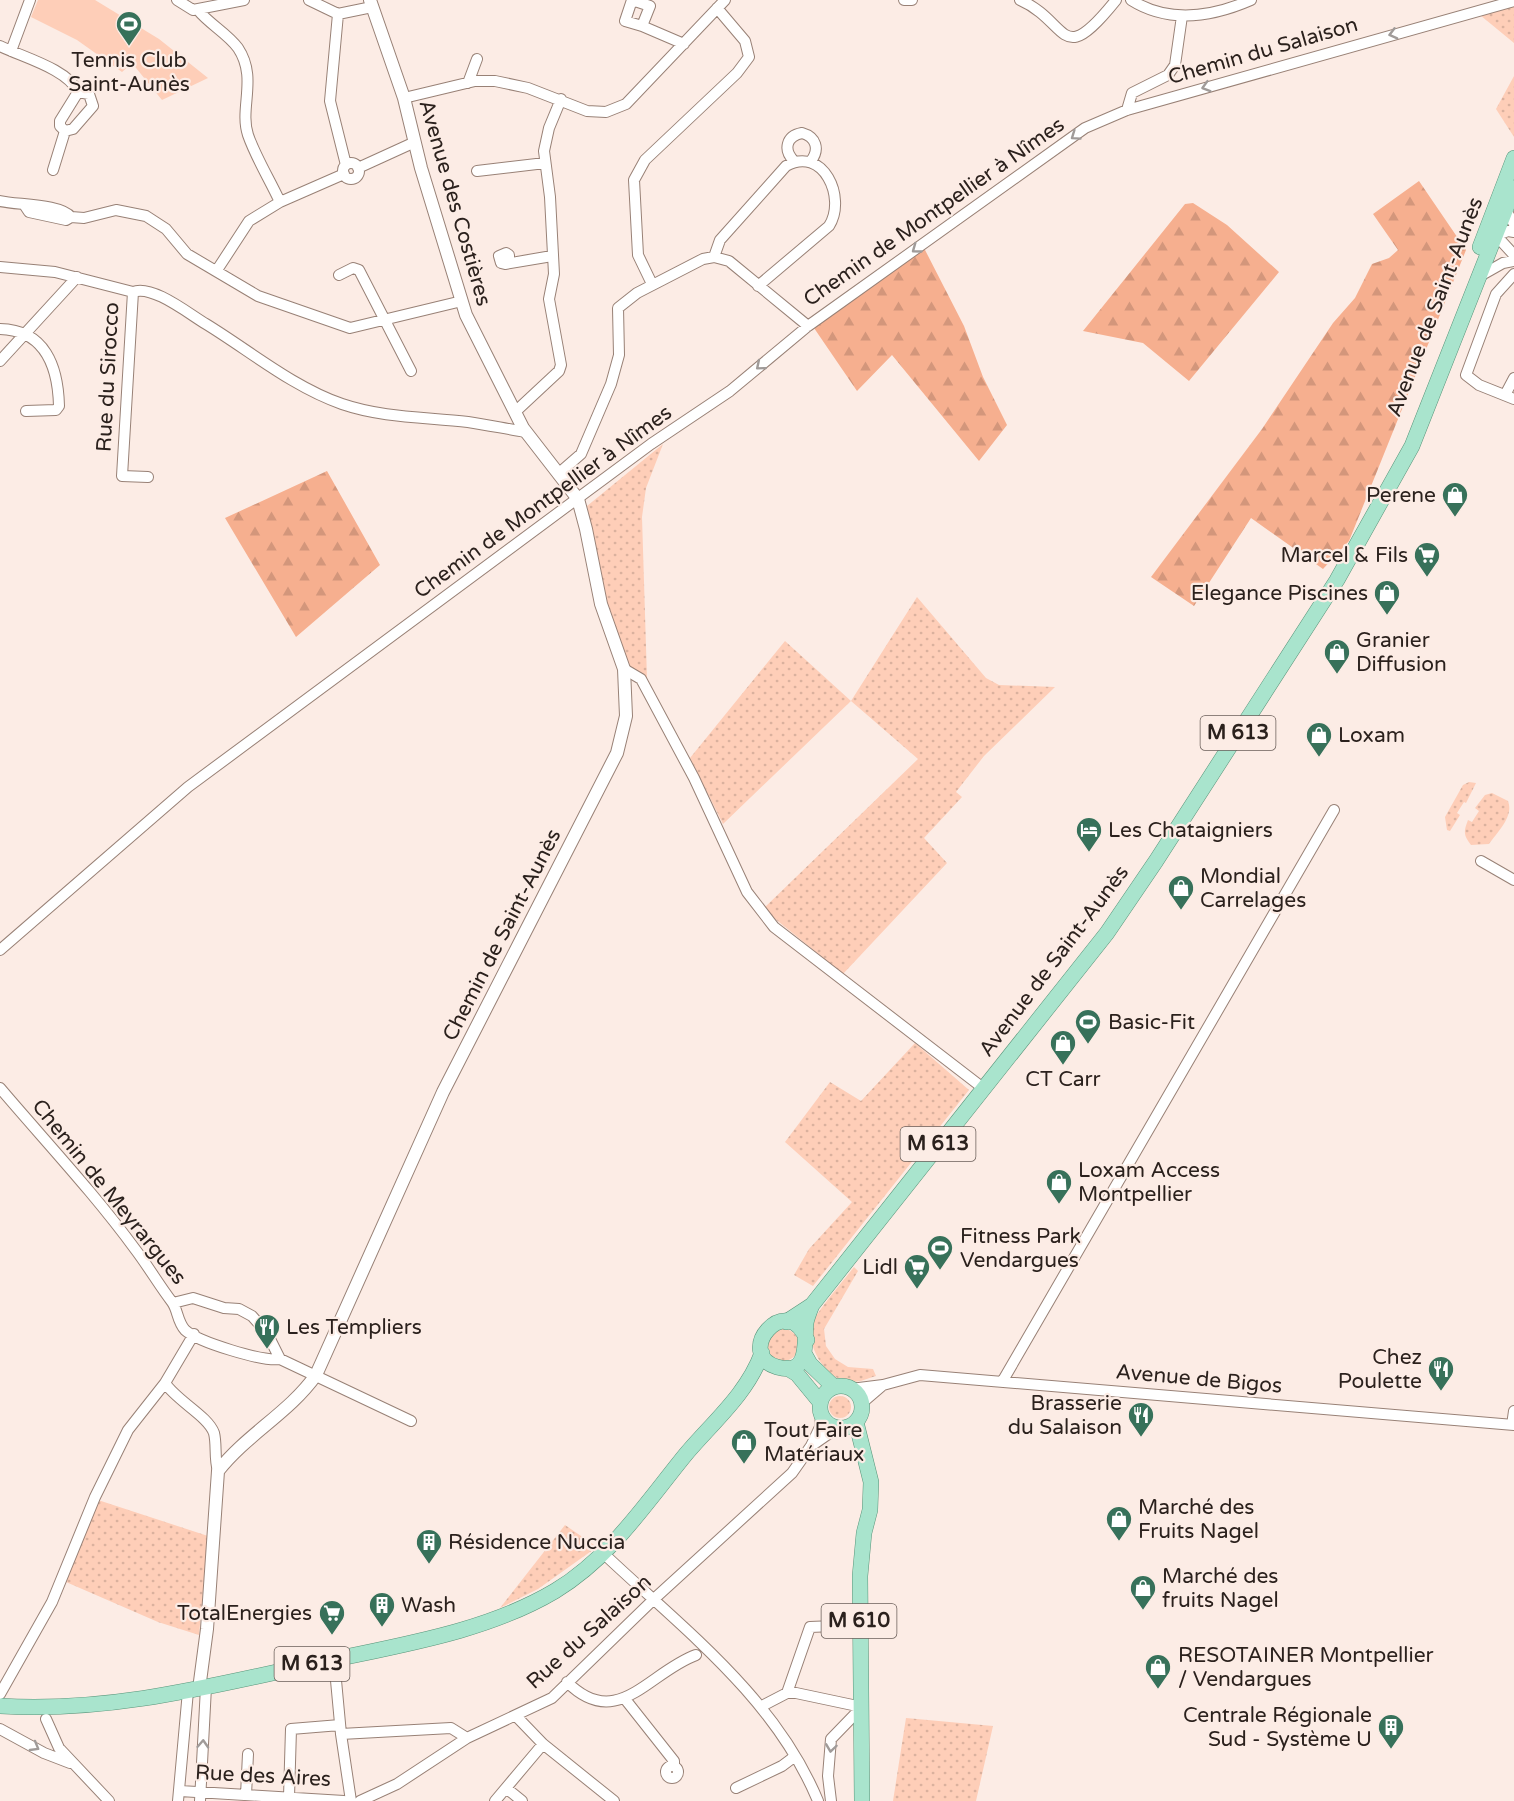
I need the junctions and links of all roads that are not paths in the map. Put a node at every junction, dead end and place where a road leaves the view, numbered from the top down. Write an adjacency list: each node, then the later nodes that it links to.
1 (30, 0): 21 (street)
2 (177, 0): 15 (street)
3 (244, 0): 12 (street)
4 (309, 0): 16 (street)
5 (904, 0): 6 (street)
6 (912, 0)
7 (1020, 0): 8 (street)
8 (1116, 0)
9 (1131, 0): 17 (street)
10 (1251, 0): 17 (street)
11 (1514, 1): 27 (street, Chemin du Salaison, one-way to 27)
12 (214, 3): 15 (street)
13 (371, 4): 16 (street); 25 (street, Avenue des Costières)
14 (721, 4): 19 (street); 55 (street)
15 (198, 10): 39 (street)
16 (338, 14): 34 (street)
17 (1182, 16): 27 (street)
18 (642, 26): 19 (street)
19 (684, 44): 26 (street)
20 (0, 46): 21 (street)
21 (11, 51): 24 (street)
22 (477, 59): 23 (street)
23 (468, 83): 25 (street); 26 (street)
24 (78, 92): 28 (street); 28 (street)
25 (404, 99): 29 (street, Avenue des Costières)
26 (561, 99): 33 (street)
27 (1127, 110): 60 (street, Chemin de Montpellier à Nîmes, one-way to 60)
28 (65, 131): 35 (street)
29 (415, 142): 34 (street); 58 (street, Avenue des Costières)
30 (1514, 158): 43 (main road, Avenue de Saint-Aunès / M 613)
31 (811, 161): 32 (street); 32 (street); 56 (street)
32 (794, 162): 46 (street)
33 (545, 163): 36 (street); 45 (street)
34 (349, 169): 39 (street)
35 (53, 170)
36 (477, 171)
37 (1514, 188): 40 (main road, Avenue de Saint-Aunès / M 613)
38 (0, 201): 50 (street)
39 (280, 202): 50 (street)
40 (1506, 210): 41 (street); 43 (main road, Avenue de Saint-Aunès / M 613)
41 (1514, 224)
42 (1514, 232): 43 (street)
43 (1489, 234): 44 (street); 53 (main road, Avenue de Saint-Aunès / M 613); 70 (main road, Avenue de Saint-Aunès / M 613)
44 (1514, 255)
45 (552, 256): 48 (street); 68 (street)
46 (714, 257): 55 (street); 56 (street)
47 (1514, 261): 53 (street)
48 (509, 262)
49 (0, 267): 54 (street)
50 (217, 270): 59 (street)
51 (1514, 274): 66 (street)
52 (339, 275): 59 (street)
53 (1480, 276): 70 (main road, Avenue de Saint-Aunès / M 613)
54 (77, 277): 57 (street); 62 (street)
55 (652, 285): 71 (street)
56 (758, 286): 60 (street)
57 (133, 292): 69 (street); 72 (street, Rue du Sirocco)
58 (462, 301): 59 (street); 68 (street, Avenue des Costières)
59 (386, 321): 64 (street)
60 (808, 326): 73 (street, Chemin de Montpellier à Nîmes, one-way to 73)
61 (0, 329): 62 (street)
62 (27, 333): 63 (street); 67 (street)
63 (0, 361)
64 (411, 371)
65 (1514, 378): 66 (street)
66 (1509, 397)
67 (26, 411)
68 (515, 412): 69 (street, Avenue des Costières)
69 (526, 432): 71 (street, Avenue des Costières)
70 (1396, 471): 80 (main road, Avenue de Saint-Aunès / M 613)
71 (558, 474): 73 (street, Avenue des Costières)
72 (148, 477)
73 (578, 499): 74 (street, Chemin de Saint-Aunès); 78 (street, Chemin de Montpellier à Nîmes)
74 (624, 669): 80 (street); 89 (street, Chemin de Saint-Aunès)
75 (1334, 810): 90 (street)
76 (1481, 861): 77 (street)
77 (1514, 880)
78 (0, 950)
79 (0, 1088): 81 (street, Chemin de Meyrargues)
80 (983, 1088): 82 (main road, Avenue de Saint-Aunès / M 613)
81 (173, 1303): 84 (street, Chemin de Meyrargues); 87 (street)
82 (812, 1305): 83 (main road, Avenue de Saint-Aunès / M 613); 85 (main road, Avenue de Saint-Aunès / M 613)
83 (786, 1322): 85 (main road); 86 (main road)
84 (194, 1334): 87 (street, Chemin de Meyrargues); 91 (street)
85 (806, 1348): 88 (main road); 94 (main road)
86 (762, 1353): 88 (main road); 93 (main road, M 613)
87 (280, 1359): 89 (street, Chemin de Meyrargues)
88 (783, 1368): 93 (main road, M 613); 97 (main road)
89 (316, 1375): 99 (street, Chemin de Meyrargues); 103 (street, Chemin de Saint-Aunès)
90 (1002, 1382): 92 (street, Avenue de Bigos); 100 (street, Avenue de Bigos)
91 (165, 1383): 103 (street); 112 (street)
92 (883, 1385): 95 (street, Avenue de Bigos); 96 (street, Avenue de Bigos)
93 (746, 1386): 104 (main road, M 613)
94 (834, 1387): 95 (main road); 97 (main road)
95 (851, 1389): 96 (main road)
96 (861, 1403): 101 (main road)
97 (821, 1409): 101 (main road); 102 (street, Rue du Salaison)
98 (1514, 1411): 100 (street)
99 (411, 1421)
100 (1513, 1425)
101 (846, 1426): 102 (street, Rue du Salaison); 106 (main road, M 610)
102 (811, 1446): 105 (street, Rue du Salaison)
103 (218, 1471): 110 (street)
104 (603, 1553): 105 (street); 108 (main road, M 613)
105 (654, 1599): 109 (street, Rue du Salaison); 115 (street)
106 (859, 1625): 111 (street); 116 (main road, M 610)
107 (696, 1655): 113 (street)
108 (334, 1659): 110 (main road, M 613); 120 (street)
109 (567, 1682): 113 (street); 117 (street, Rue du Salaison)
110 (197, 1689): 114 (main road, M 613); 130 (street); 131 (street, one-way to 110)
111 (787, 1693): 115 (street); 116 (street)
112 (0, 1694)
113 (625, 1699): 126 (street)
114 (0, 1706)
115 (762, 1706): 124 (street)
116 (862, 1707): 141 (street, one-way to 141); 142 (main road, M 610)
117 (516, 1716): 121 (street, Rue du Salaison); 122 (street)
118 (46, 1719): 125 (street)
119 (0, 1730): 125 (street, one-way to 125)
120 (340, 1730): 121 (street); 132 (street); 135 (street)
121 (467, 1738): 136 (street, Rue du Salaison)
122 (543, 1744): 127 (street); 139 (street)
123 (248, 1754): 129 (street)
124 (794, 1757): 128 (street); 140 (street)
125 (71, 1763): 133 (street)
126 (674, 1766)
127 (506, 1788): 137 (street); 138 (street)
128 (736, 1788)
129 (246, 1795): 131 (street, Rue des Aires); 132 (street, Rue des Aires)
130 (179, 1796): 131 (street, Rue des Aires)
131 (200, 1797)
132 (289, 1797): 134 (street, Rue des Aires)
133 (109, 1801)
134 (344, 1801)
135 (351, 1801)
136 (360, 1801)
137 (495, 1801)
138 (522, 1801)
139 (614, 1801)
140 (818, 1801)
141 (831, 1801)
142 (862, 1801)

